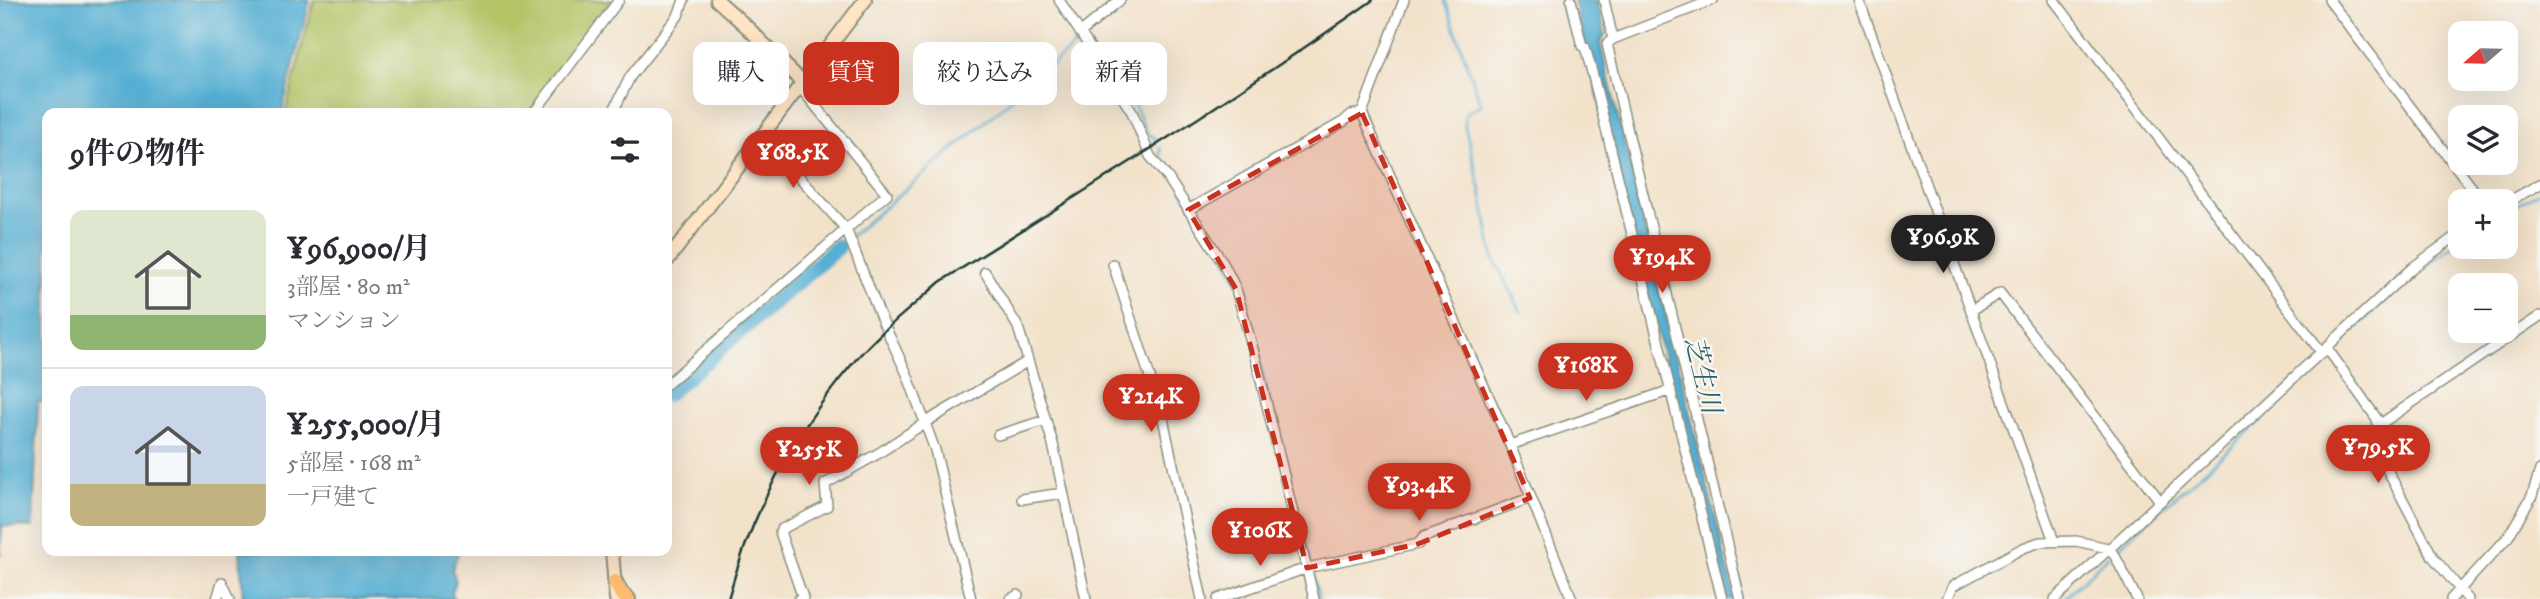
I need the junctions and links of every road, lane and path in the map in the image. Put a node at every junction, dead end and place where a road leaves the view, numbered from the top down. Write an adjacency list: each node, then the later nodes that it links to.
1 (619, 0): 17 (street)
2 (684, 0): 18 (street)
3 (717, 0): 16 (main road)
4 (865, 0): 16 (main road)
5 (1059, 0): 14 (street)
6 (1120, 0): 14 (street)
7 (1404, 0): 19 (street)
8 (1571, 0): 35 (street)
9 (1604, 0): 15 (street)
10 (1713, 0): 15 (street)
11 (1859, 0): 30 (street)
12 (2054, 0): 32 (street)
13 (2329, 0): 22 (street)
14 (1082, 36): 24 (street)
15 (1613, 39): 64 (street)
16 (801, 85): 20 (main road); 25 (street)
17 (538, 108)
18 (615, 108)
19 (1362, 113): 24 (street); 40 (street)
20 (762, 135): 25 (street); 27 (main road)
21 (2540, 184): 23 (street)
22 (2473, 189)
23 (2518, 196)
24 (1191, 208): 49 (street)
25 (847, 231): 34 (street); 37 (street)
26 (2448, 242): 32 (street)
27 (672, 254)
28 (1113, 264): 59 (street)
29 (985, 272): 33 (street)
30 (1972, 310): 45 (street); 46 (street)
31 (2540, 316): 38 (street)
32 (2328, 352): 38 (street); 45 (street)
33 (1028, 361): 36 (street); 37 (street)
34 (672, 380)
35 (1671, 390): 40 (street); 63 (street)
36 (1045, 420): 39 (street); 42 (street)
37 (926, 422): 56 (street); 57 (street)
38 (2379, 425): 51 (street)
39 (998, 435)
40 (1510, 444): 43 (street)
41 (2540, 470): 51 (street)
42 (1063, 493): 44 (street); 58 (street)
43 (1530, 498): 49 (street); 62 (street)
44 (1022, 499)
45 (2160, 501): 47 (street)
46 (2054, 541): 47 (street); 65 (street)
47 (2111, 552): 66 (street); 67 (street)
48 (612, 556): 50 (main road)
49 (1310, 567): 60 (street); 61 (street)
50 (615, 582): 54 (main road); 55 (main road)
51 (2460, 590): 68 (street); 69 (street)
52 (217, 599): 53 (street)
53 (230, 599)
54 (616, 599)
55 (628, 599)
56 (799, 599)
57 (971, 599)
58 (1086, 599)
59 (1202, 599)
60 (1217, 599)
61 (1314, 599)
62 (1572, 599)
63 (1722, 599)
64 (1741, 599)
65 (1947, 599)
66 (2054, 599)
67 (2137, 599)
68 (2451, 599)
69 (2468, 599)

